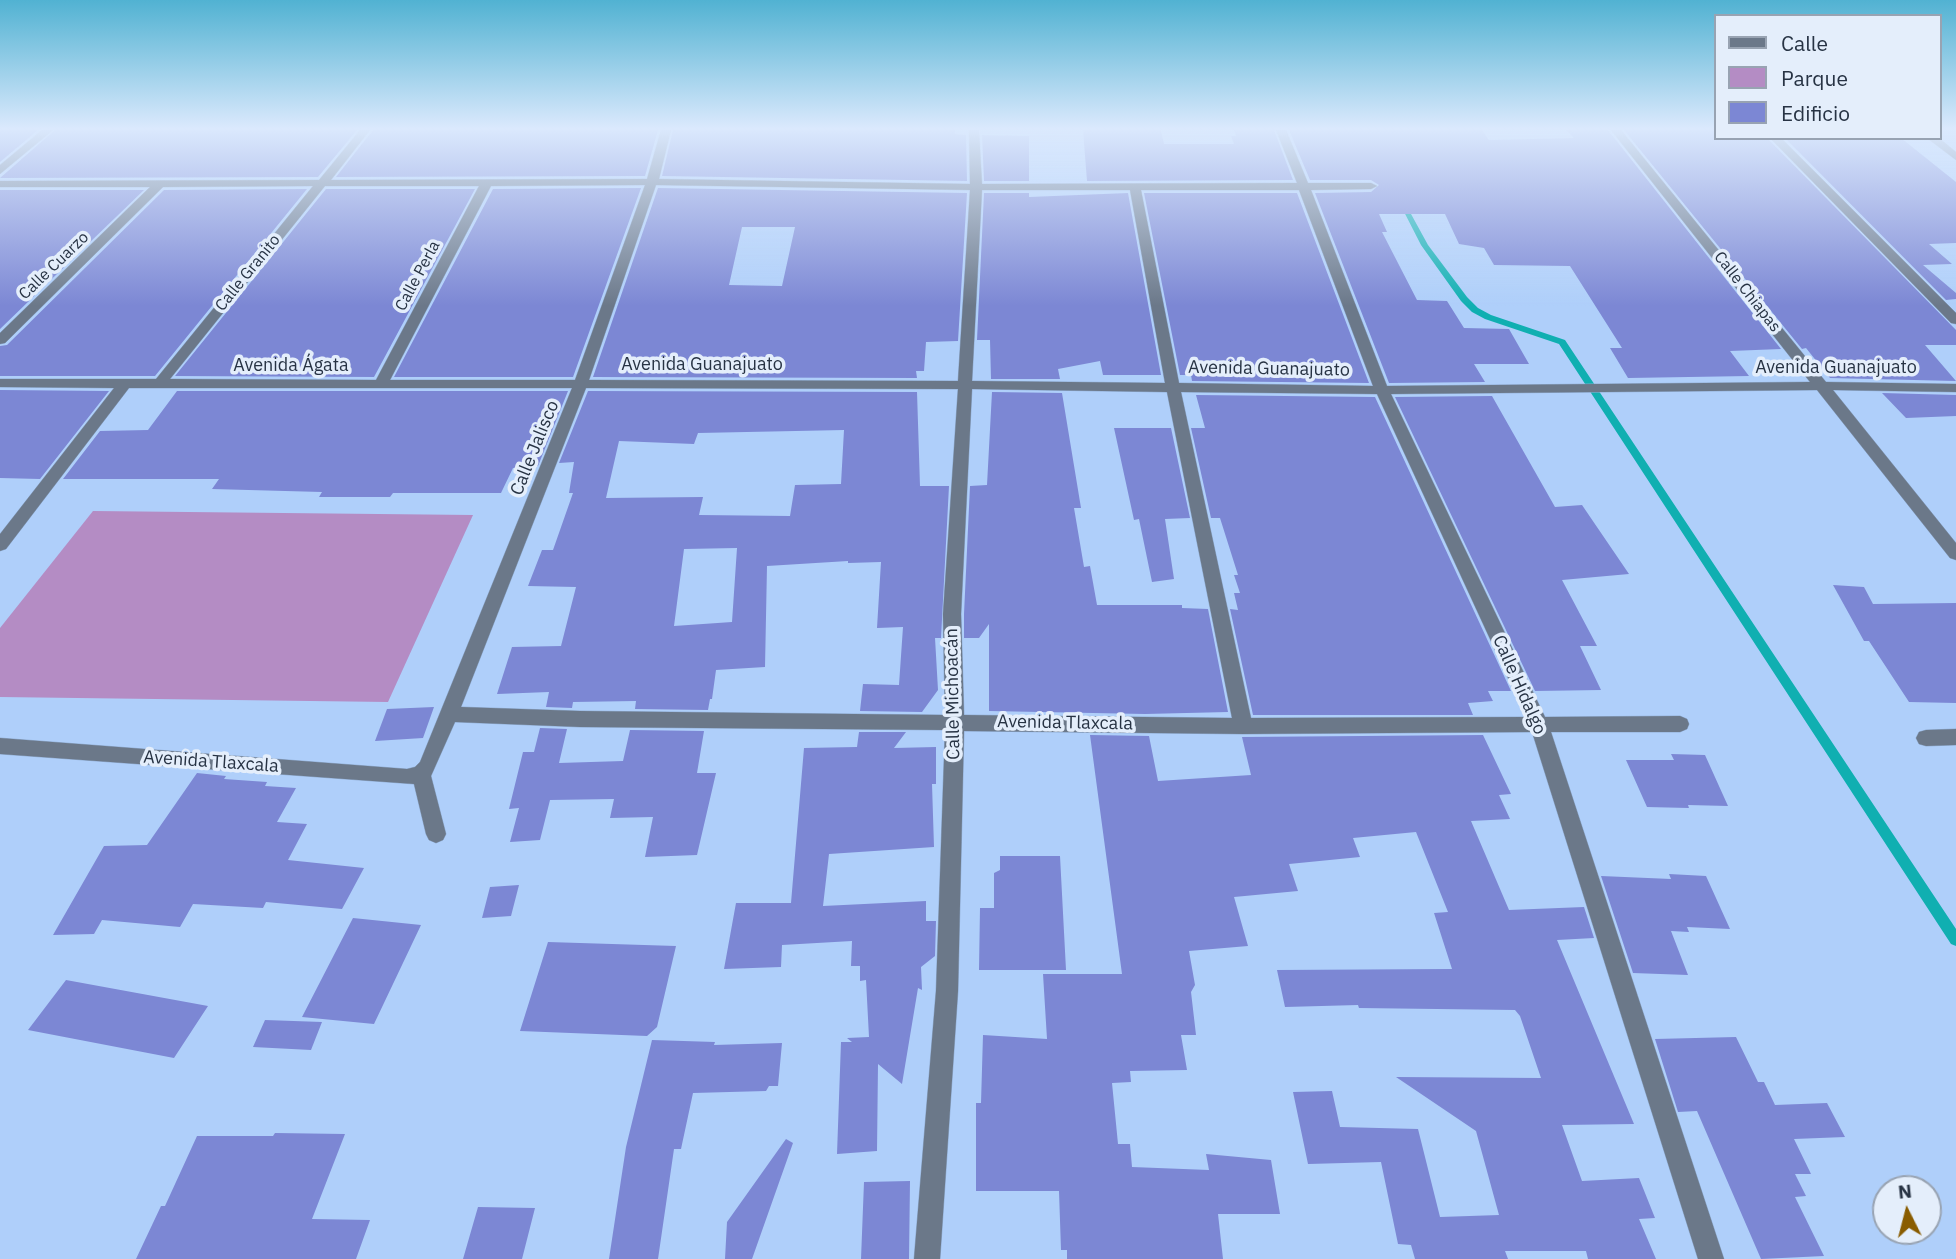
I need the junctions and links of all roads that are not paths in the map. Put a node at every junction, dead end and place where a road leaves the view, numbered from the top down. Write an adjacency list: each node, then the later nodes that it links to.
1 (155, 189): 11 (street, Calle Cuarzo)
2 (314, 189): 14 (street, Calle Granito)
3 (483, 189): 16 (street, Calle Perla)
4 (650, 189): 15 (street, Calle Jalisco)
5 (976, 189): 17 (street, Calle Michoacán)
6 (1135, 189): 19 (street)
7 (1305, 189): 21 (street, Calle Hidalgo)
8 (1663, 189): 18 (street, Calle Chiapas)
9 (1825, 189): 10 (street)
10 (1956, 320)
11 (0, 340)
12 (0, 383): 13 (street, Avenida Ágata)
13 (124, 384): 14 (street, Avenida Ágata); 22 (street)
14 (159, 384): 16 (street, Avenida Ágata)
15 (581, 384): 16 (street, Avenida Ágata); 17 (street, Avenida Guanajuato); 24 (street, Calle Jalisco)
16 (380, 385)
17 (963, 385): 19 (street, Avenida Guanajuato); 25 (street, Calle Michoacán)
18 (1822, 386): 20 (street, Avenida Guanajuato); 21 (street, Avenida Guanajuato); 23 (street, Calle Chiapas)
19 (1173, 388): 21 (street, Avenida Guanajuato); 28 (street)
20 (1956, 388)
21 (1382, 390): 27 (street, Calle Hidalgo)
22 (0, 545)
23 (1956, 554)
24 (449, 714): 25 (street, Avenida Tlaxcala); 32 (street, Calle Jalisco)
25 (955, 722): 28 (street, Avenida Tlaxcala); 34 (street, Calle Michoacán)
26 (1680, 724): 27 (street, Avenida Tlaxcala)
27 (1539, 725): 28 (street, Avenida Tlaxcala); 35 (street, Calle Hidalgo)
28 (1243, 726)
29 (1956, 737): 30 (street)
30 (1926, 738)
31 (0, 746): 32 (street, Avenida Tlaxcala)
32 (421, 774): 33 (street)
33 (436, 834)
34 (927, 1259)
35 (1711, 1259)

